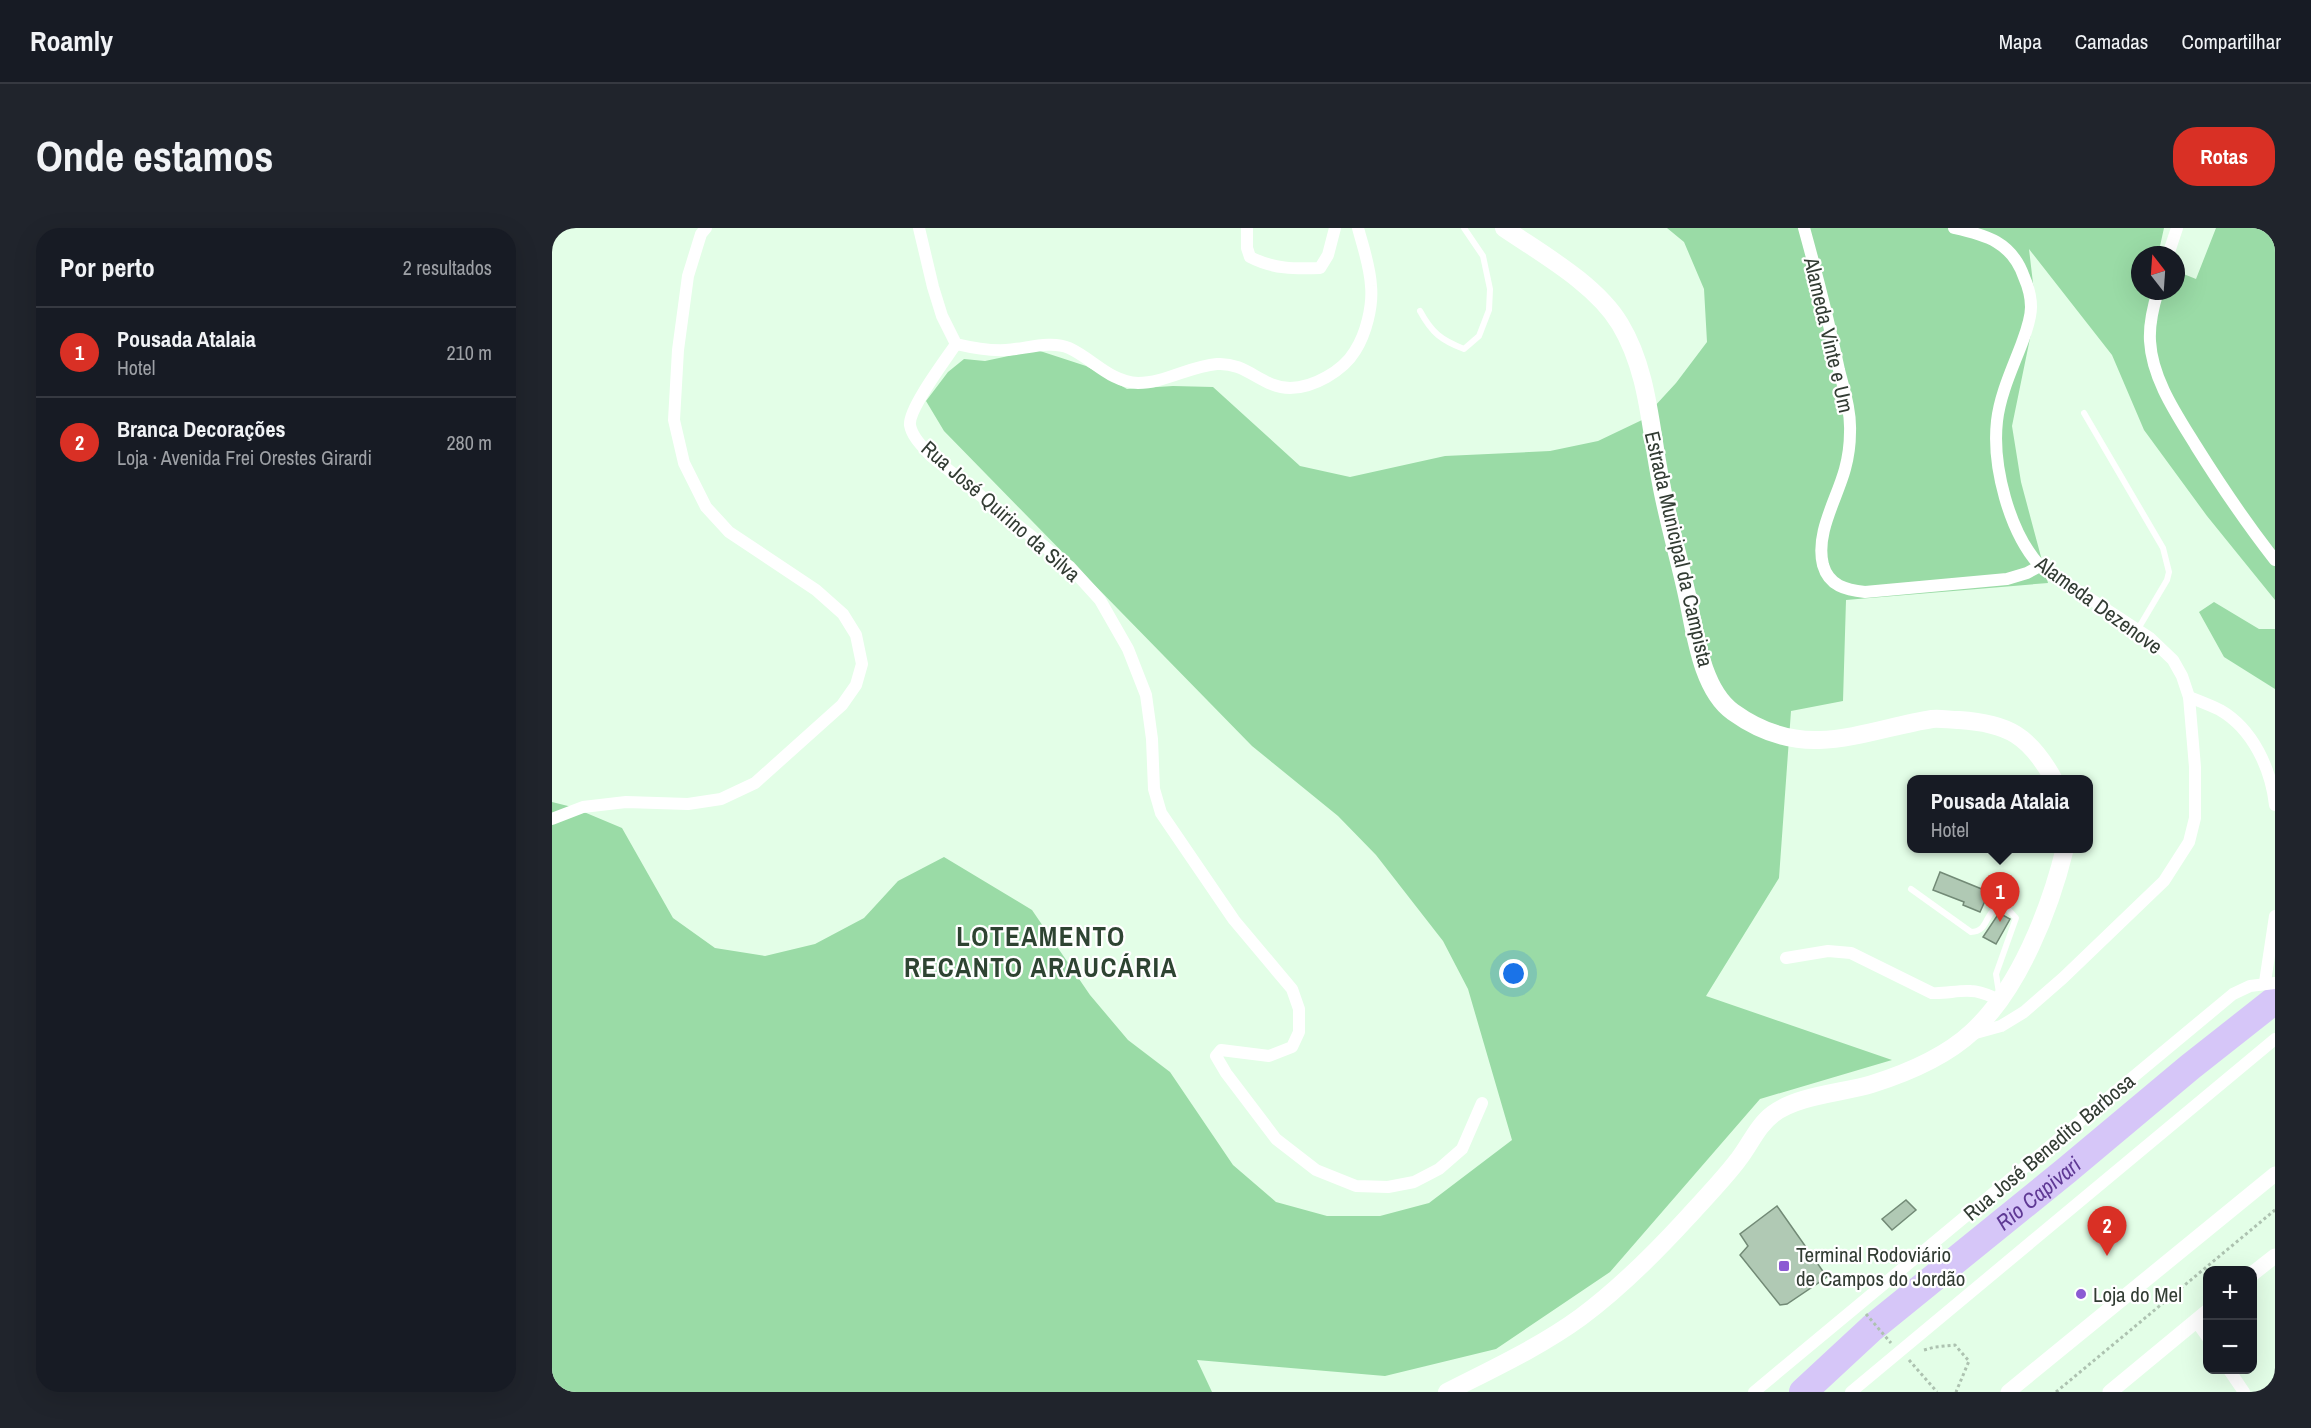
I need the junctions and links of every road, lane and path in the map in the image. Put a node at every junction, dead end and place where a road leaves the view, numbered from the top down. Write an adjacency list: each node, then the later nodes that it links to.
1 (706, 228): 22 (street)
2 (919, 228): 14 (street)
3 (1247, 228): 4 (street)
4 (1335, 228)
5 (1358, 228): 14 (street)
6 (1464, 228): 13 (lane)
7 (1504, 228): 20 (main road, Estrada Municipal da Campista)
8 (1804, 228): 17 (street, Alameda Vinte e Um)
9 (1954, 228): 17 (street, Alameda Dezenove)
10 (2176, 228): 11 (street)
11 (2171, 246)
12 (2155, 300): 16 (street)
13 (1420, 311)
14 (956, 344): 31 (street, Rua José Quirino da Silva)
15 (2084, 413): 18 (lane)
16 (2275, 560)
17 (2040, 566): 18 (street, Alameda Dezenove)
18 (2137, 630): 19 (street, Alameda Dezenove)
19 (2189, 697): 21 (street); 29 (street, Alameda Dezenove)
20 (2051, 775)
21 (2275, 805)
22 (552, 819)
23 (2064, 853): 28 (main road)
24 (1911, 889): 28 (lane)
25 (2275, 916): 27 (street)
26 (1786, 958): 28 (street)
27 (2271, 982): 42 (street, Rua José Benedito Barbosa)
28 (2000, 1000): 29 (main road)
29 (1971, 1034): 41 (main road)
30 (2275, 1039): 39 (street)
31 (1482, 1103)
32 (2275, 1174): 46 (street)
33 (2275, 1210): 47 (path)
34 (2275, 1256): 35 (street)
35 (2257, 1271)
36 (2202, 1316): 48 (street)
37 (1868, 1317): 38 (path)
38 (1890, 1343)
39 (1903, 1354): 43 (street); 44 (path); 45 (path)
40 (2232, 1374): 49 (street)
41 (1447, 1392)
42 (1754, 1392)
43 (1851, 1392)
44 (1937, 1392)
45 (1956, 1392)
46 (2008, 1392)
47 (2056, 1392)
48 (2110, 1392)
49 (2244, 1392)

